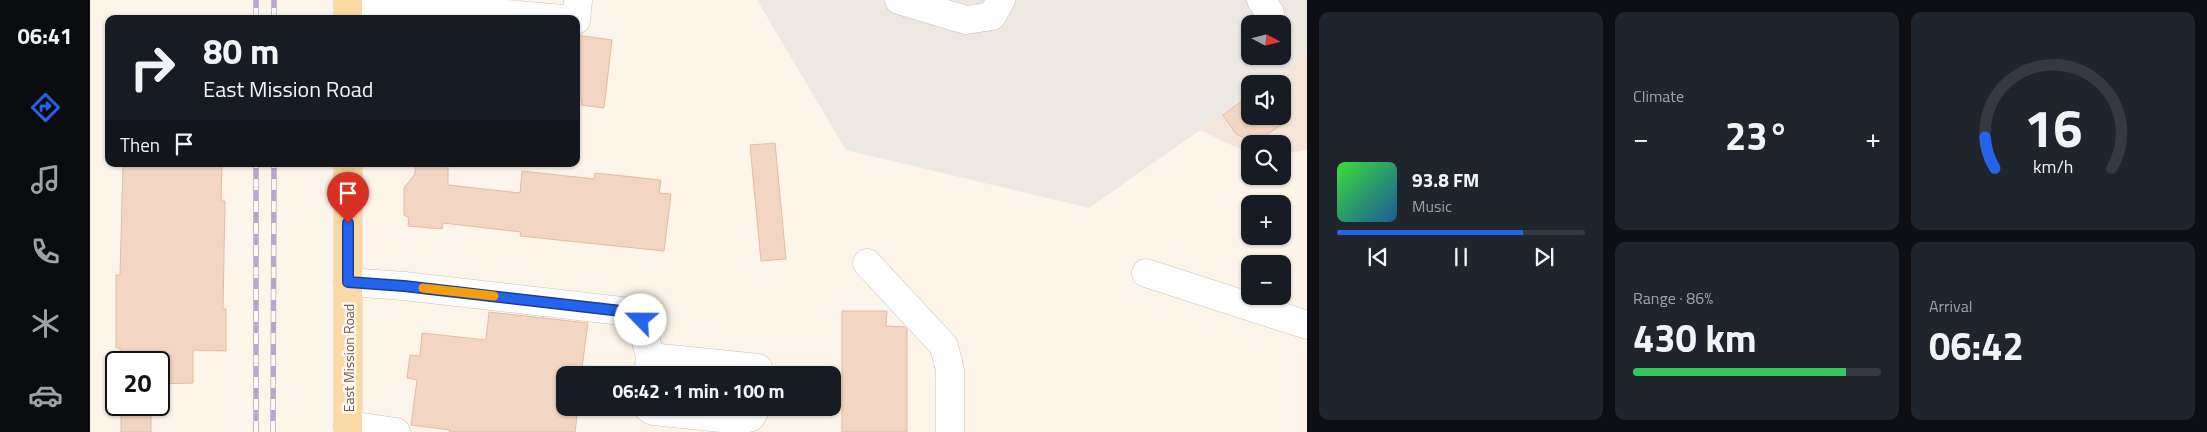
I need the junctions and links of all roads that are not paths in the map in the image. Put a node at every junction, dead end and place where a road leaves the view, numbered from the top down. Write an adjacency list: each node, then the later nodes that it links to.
1 (348, 0): 5 (main road); 6 (lane)
2 (578, 0): 7 (lane)
3 (898, 0): 4 (lane)
4 (1001, 0)
5 (348, 15)
6 (518, 15)
7 (576, 15)
8 (348, 167): 11 (main road, East Mission Road)
9 (867, 263): 18 (lane)
10 (1146, 273): 12 (lane)
11 (348, 282): 13 (lane); 16 (main road, East Mission Road)
12 (1307, 325)
13 (649, 366)
14 (702, 416): 15 (lane)
15 (752, 416)
16 (348, 429): 17 (lane)
17 (396, 432)
18 (950, 432)

